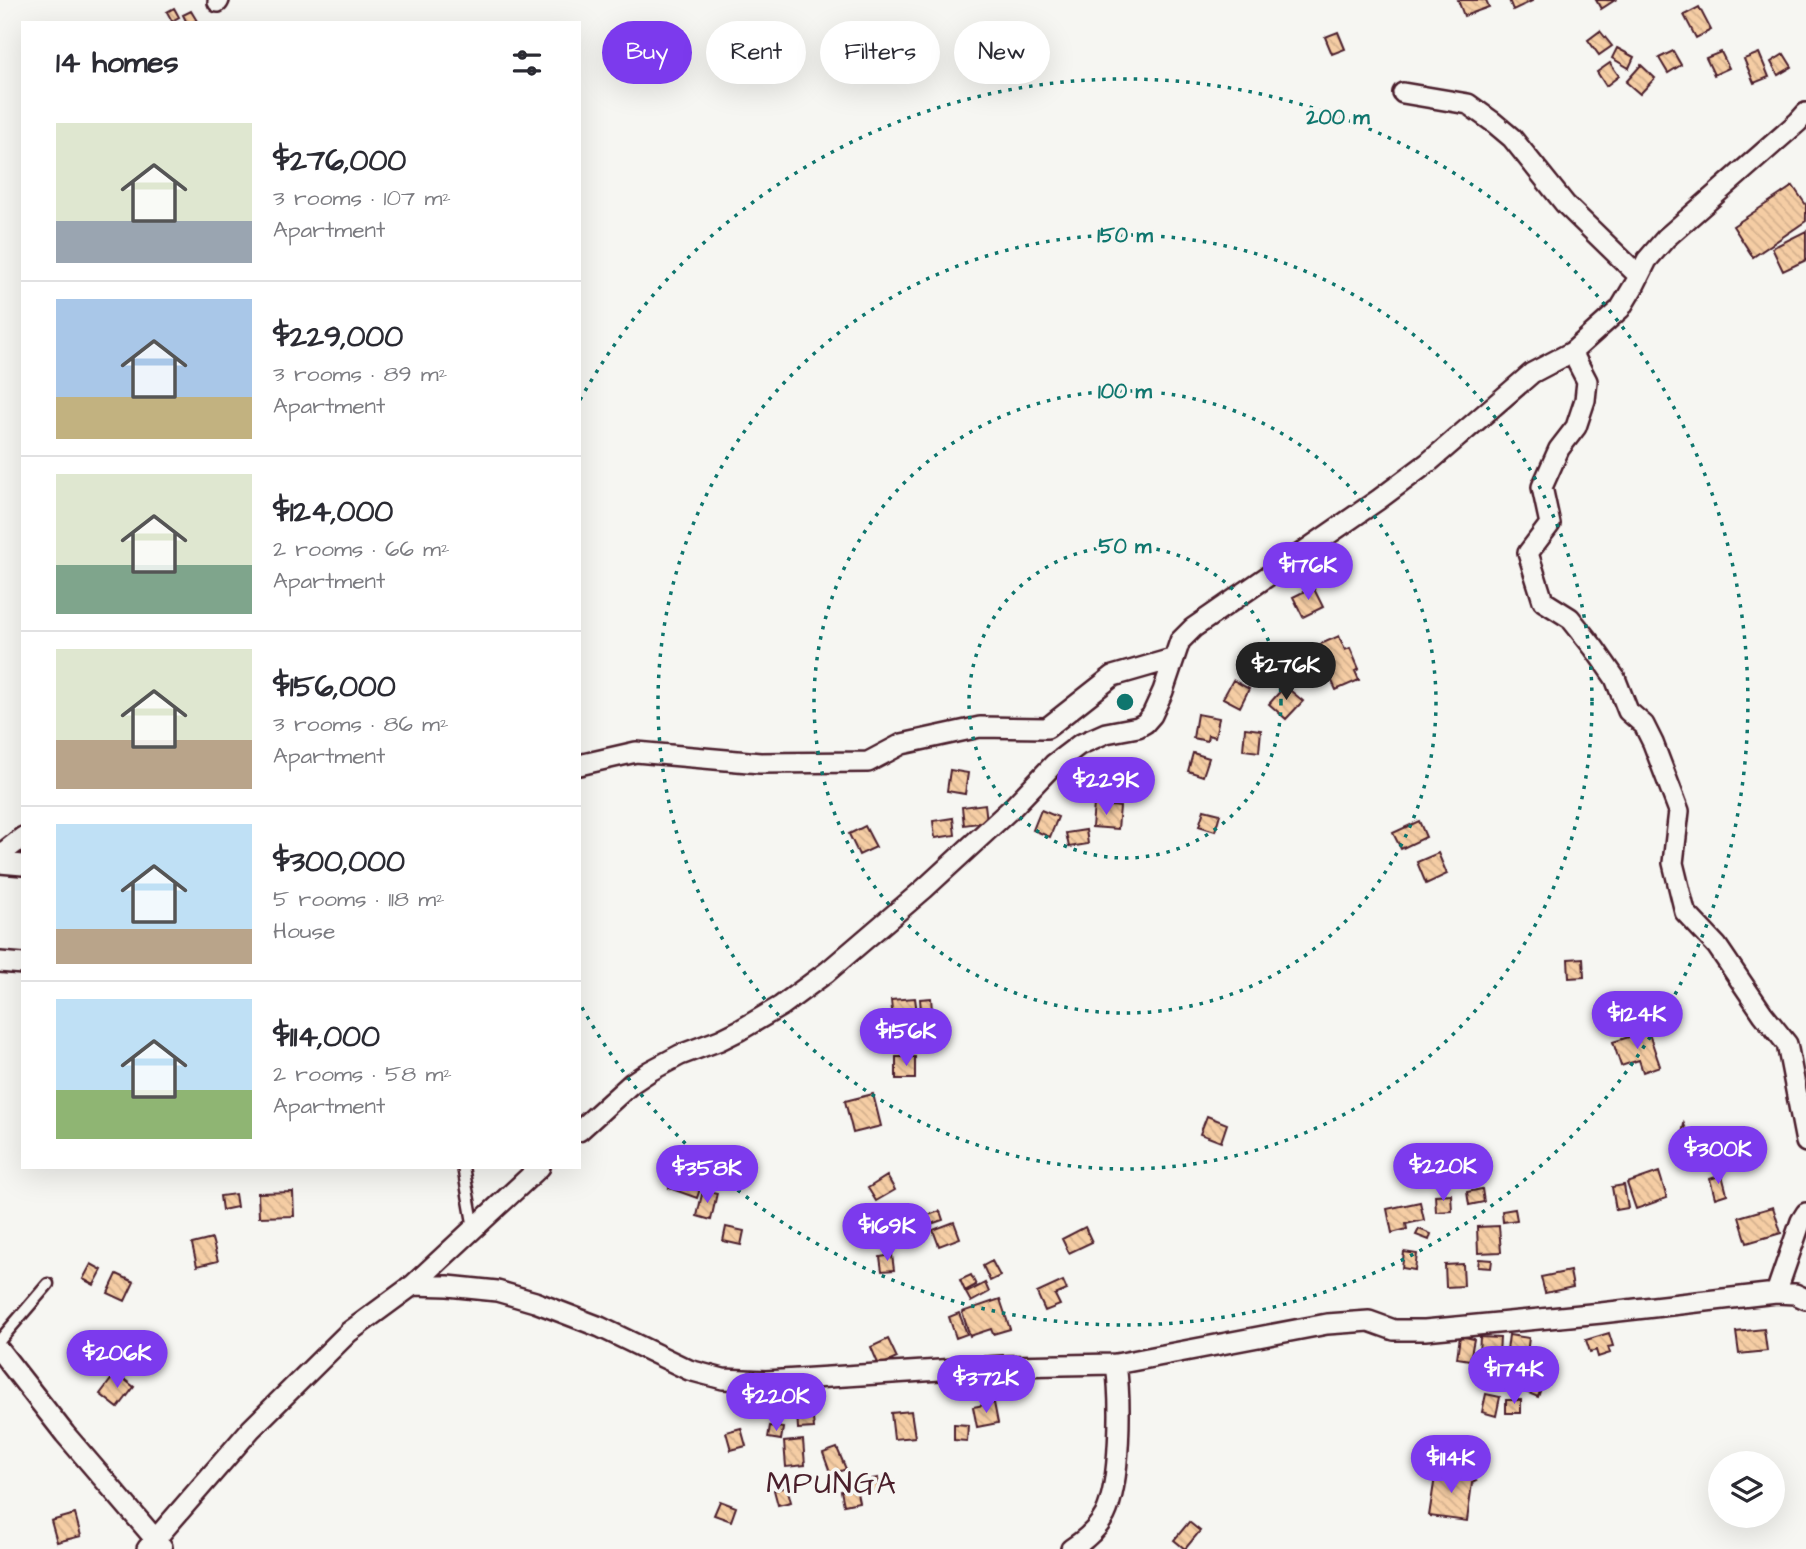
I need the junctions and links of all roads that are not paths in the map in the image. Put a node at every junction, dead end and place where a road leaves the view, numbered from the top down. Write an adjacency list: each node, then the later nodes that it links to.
1 (1403, 93): 3 (street)
2 (1806, 113): 3 (street)
3 (1639, 276): 4 (street)
4 (1572, 352): 5 (street); 14 (street)
5 (1172, 659): 6 (street); 13 (street)
6 (581, 765)
7 (21, 839): 8 (street)
8 (0, 855)
9 (0, 863): 10 (street)
10 (21, 865)
11 (0, 962): 12 (street)
12 (21, 964)
13 (581, 1129)
14 (1806, 1142)
15 (463, 1169): 18 (lane)
16 (538, 1169): 18 (street)
17 (1806, 1213): 21 (street)
18 (474, 1228): 20 (street)
19 (48, 1283): 23 (lane)
20 (413, 1285): 25 (street); 26 (street)
21 (1776, 1293): 22 (street); 25 (street)
22 (1806, 1299)
23 (0, 1340)
24 (0, 1350): 26 (street)
25 (1116, 1364): 27 (street)
26 (155, 1546)
27 (1071, 1549)

